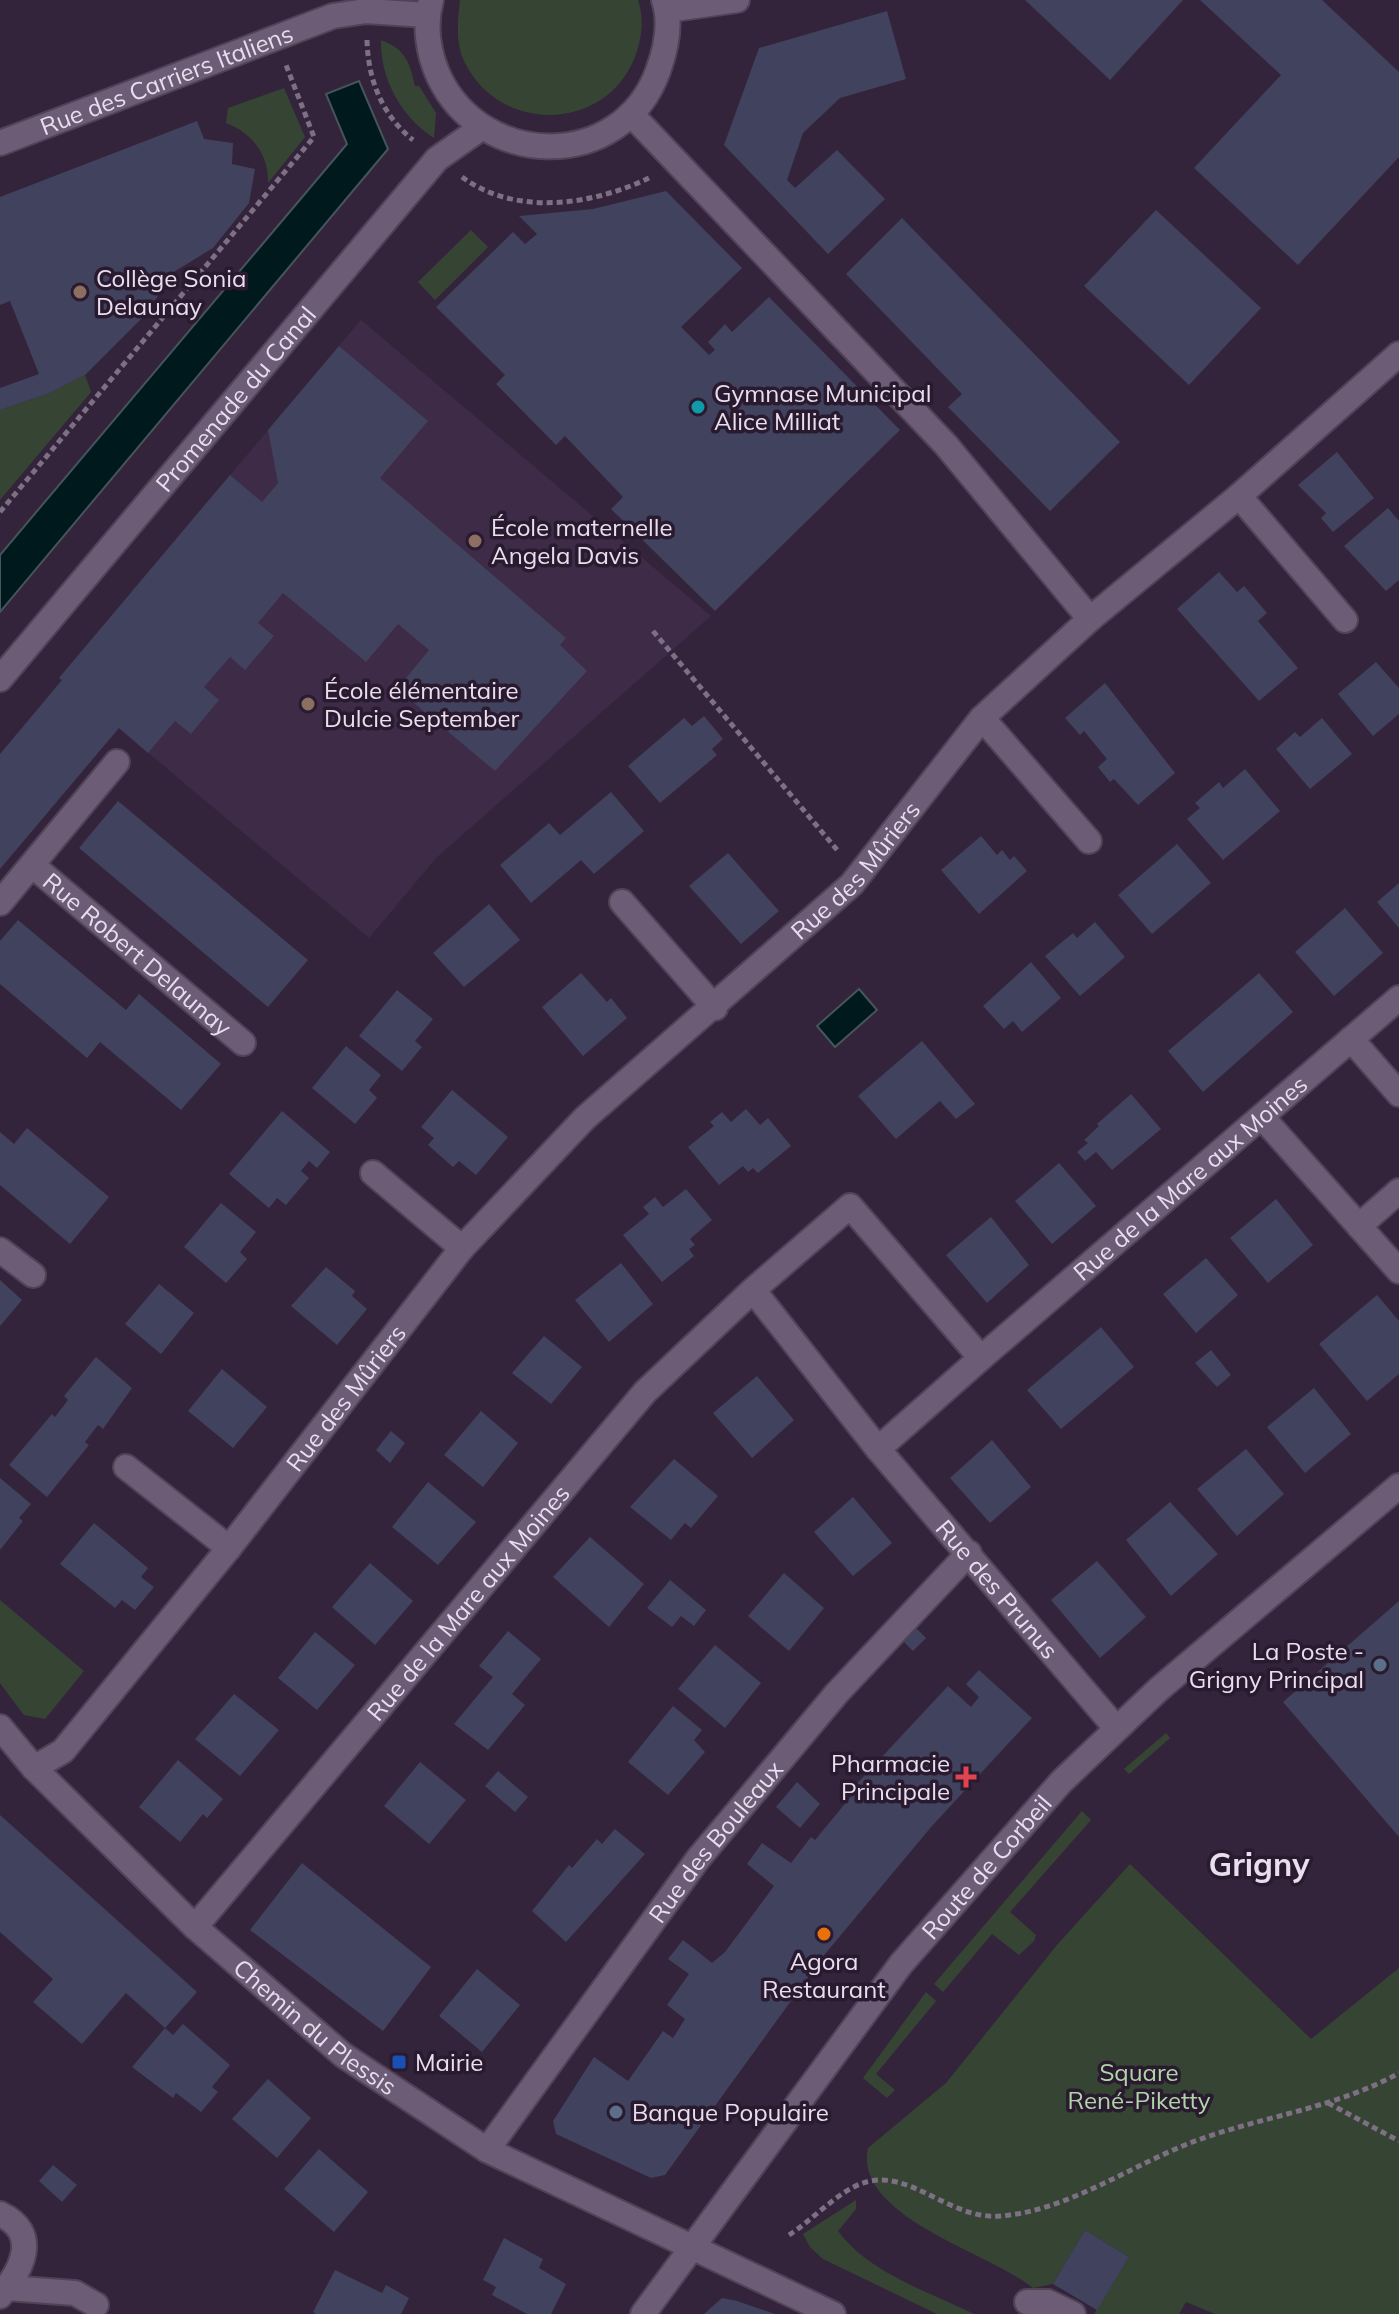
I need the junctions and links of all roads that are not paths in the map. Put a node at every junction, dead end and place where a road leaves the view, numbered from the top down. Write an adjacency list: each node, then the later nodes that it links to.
1 (737, 0): 2 (street)
2 (665, 5): 4 (street)
3 (429, 7): 5 (street); 6 (street, Rue des Carriers Italiens)
4 (631, 114): 5 (street); 9 (street)
5 (481, 128): 11 (street, Promenade du Canal)
6 (0, 143)
7 (1399, 354): 8 (street, Rue des Mûriers)
8 (1239, 496): 9 (street, Rue des Mûriers); 10 (street)
9 (1090, 619): 12 (street, Rue des Mûriers)
10 (1345, 620)
11 (0, 679)
12 (982, 718): 14 (street); 19 (street, Rue des Mûriers)
13 (117, 762): 15 (street)
14 (1089, 841)
15 (32, 865): 17 (street); 21 (street, Rue Robert Delaunay)
16 (622, 902): 19 (street)
17 (0, 903)
18 (1399, 998): 20 (street, Rue de la Mare aux Moines)
19 (715, 1008): 27 (street, Rue des Mûriers)
20 (1351, 1039): 22 (street); 23 (street, Rue de la Mare aux Moines)
21 (243, 1043)
22 (1399, 1094)
23 (1262, 1117): 26 (street); 32 (street, Rue de la Mare aux Moines)
24 (373, 1173): 27 (street)
25 (1399, 1191): 26 (street)
26 (1359, 1226): 29 (street)
27 (462, 1248): 36 (street, Rue des Mûriers)
28 (0, 1250): 30 (street)
29 (1399, 1271)
30 (33, 1275)
31 (753, 1290): 32 (street, Rue de la Mare aux Moines); 33 (street, Rue des Prunus); 41 (street, Rue de la Mare aux Moines)
32 (981, 1358): 33 (street, Rue de la Mare aux Moines)
33 (878, 1449): 37 (street, Rue des Prunus)
34 (126, 1467): 36 (street)
35 (1395, 1498): 39 (street, Route de Corbeil)
36 (229, 1548): 40 (street, Rue des Mûriers)
37 (969, 1553): 39 (street, Rue des Prunus); 42 (street, Rue des Bouleaux)
38 (0, 1727): 40 (street, Chemin du Plessis)
39 (1116, 1728): 44 (street, Route de Corbeil)
40 (34, 1768): 41 (street, Chemin du Plessis)
41 (195, 1927): 42 (street, Chemin du Plessis)
42 (487, 2150): 44 (street, Chemin du Plessis)
43 (0, 2214): 45 (street)
44 (689, 2249): 48 (street, Route de Corbeil); 49 (street, Chemin du Plessis)
45 (3, 2292): 47 (street)
46 (1027, 2302): 50 (street)
47 (96, 2305)
48 (643, 2314)
49 (833, 2314)
50 (1073, 2314)

